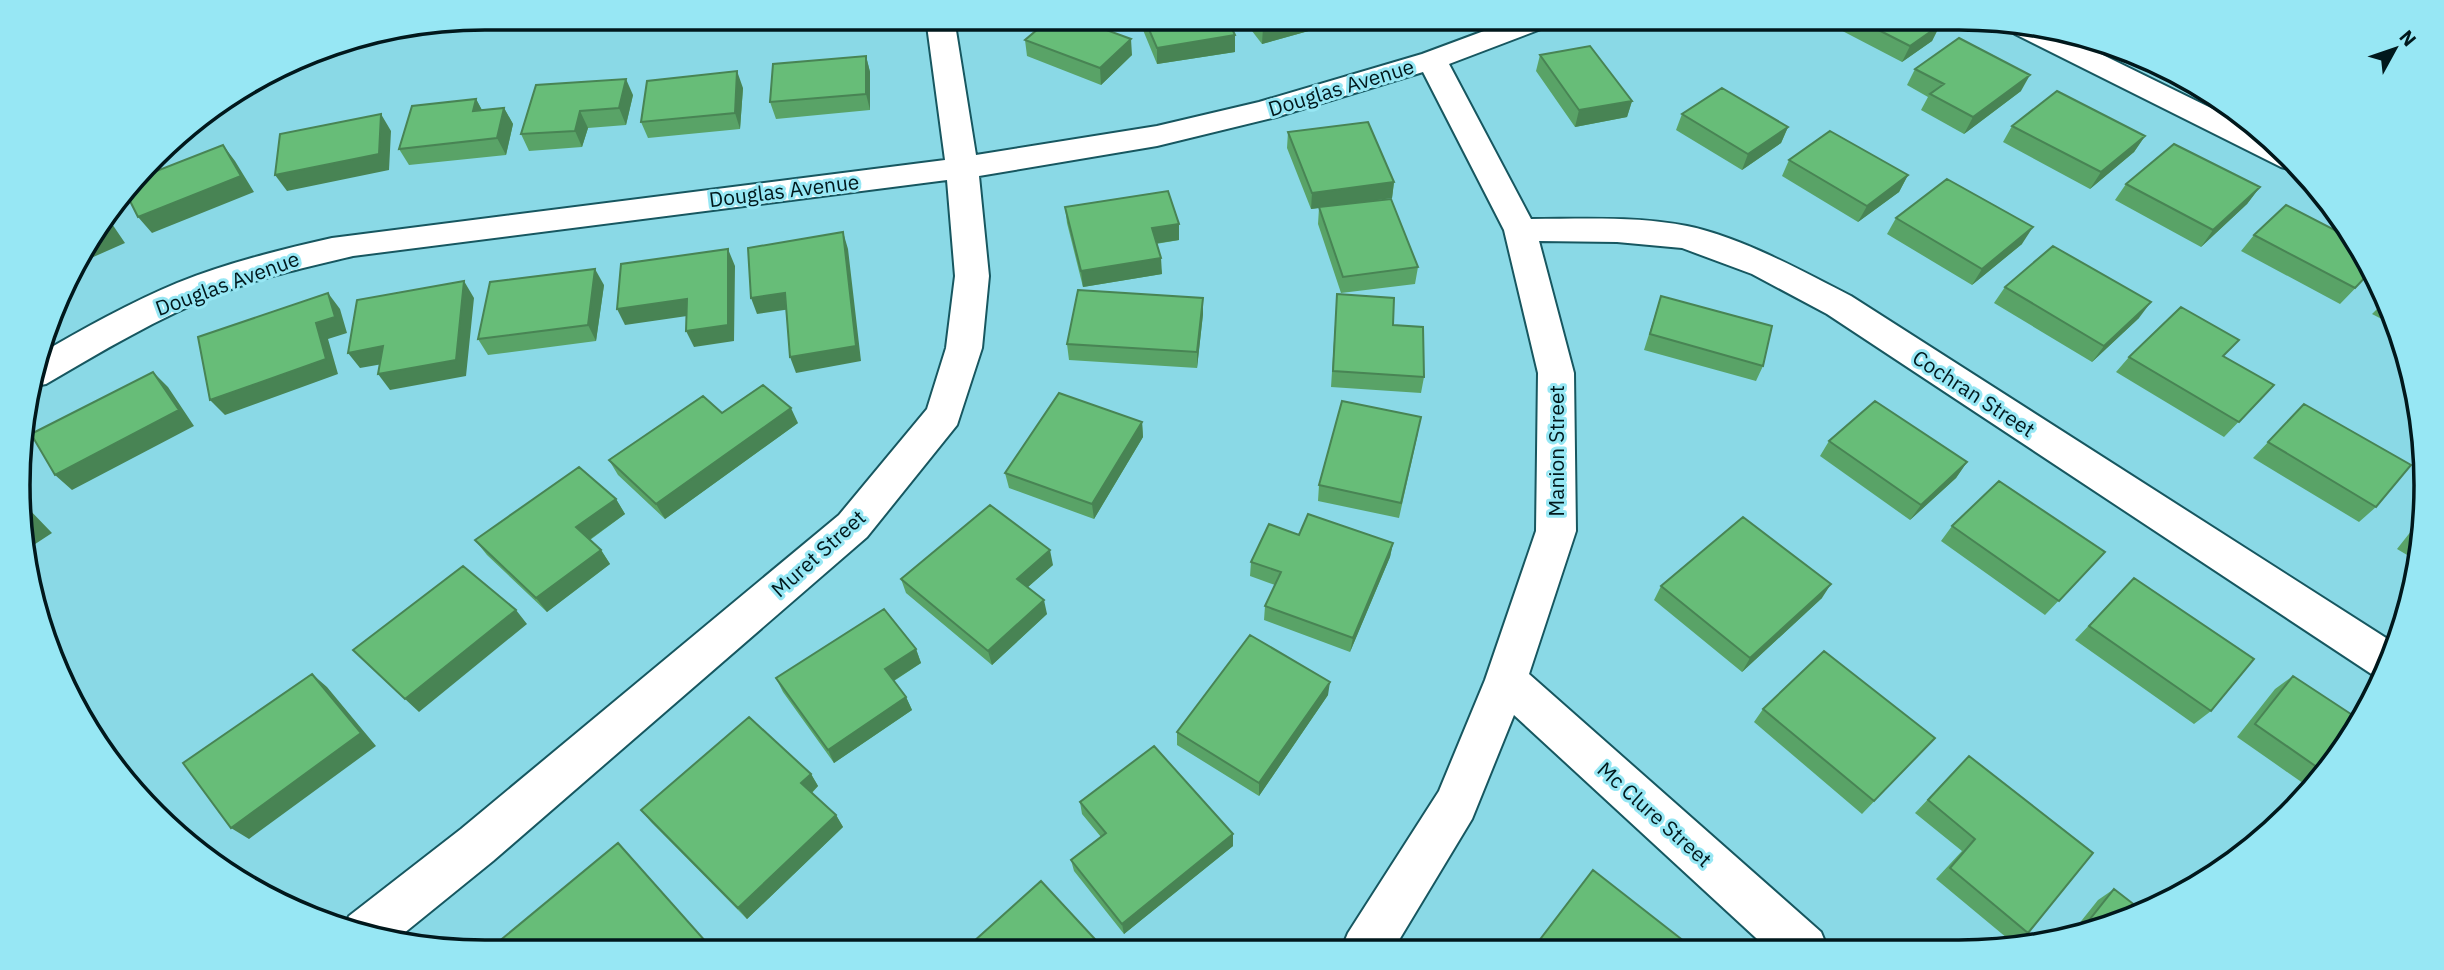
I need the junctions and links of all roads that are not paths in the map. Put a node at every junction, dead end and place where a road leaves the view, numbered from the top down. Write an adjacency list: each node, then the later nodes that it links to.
1 (942, 30): 6 (street, Muret Street)
2 (1512, 30): 4 (street, Douglas Avenue)
3 (2044, 37): 5 (street)
4 (1432, 60): 6 (street, Douglas Avenue); 7 (street, Manion Street)
5 (2261, 145)
6 (962, 168): 8 (street, Douglas Avenue); 11 (street, Muret Street)
7 (1520, 230): 9 (street, Cochran Street); 10 (street, Manion Street)
8 (45, 367)
9 (2381, 657)
10 (1506, 680): 12 (street, Manion Street); 13 (street, Mc Clure Street)
11 (374, 927)
12 (1371, 940)
13 (1794, 940)

